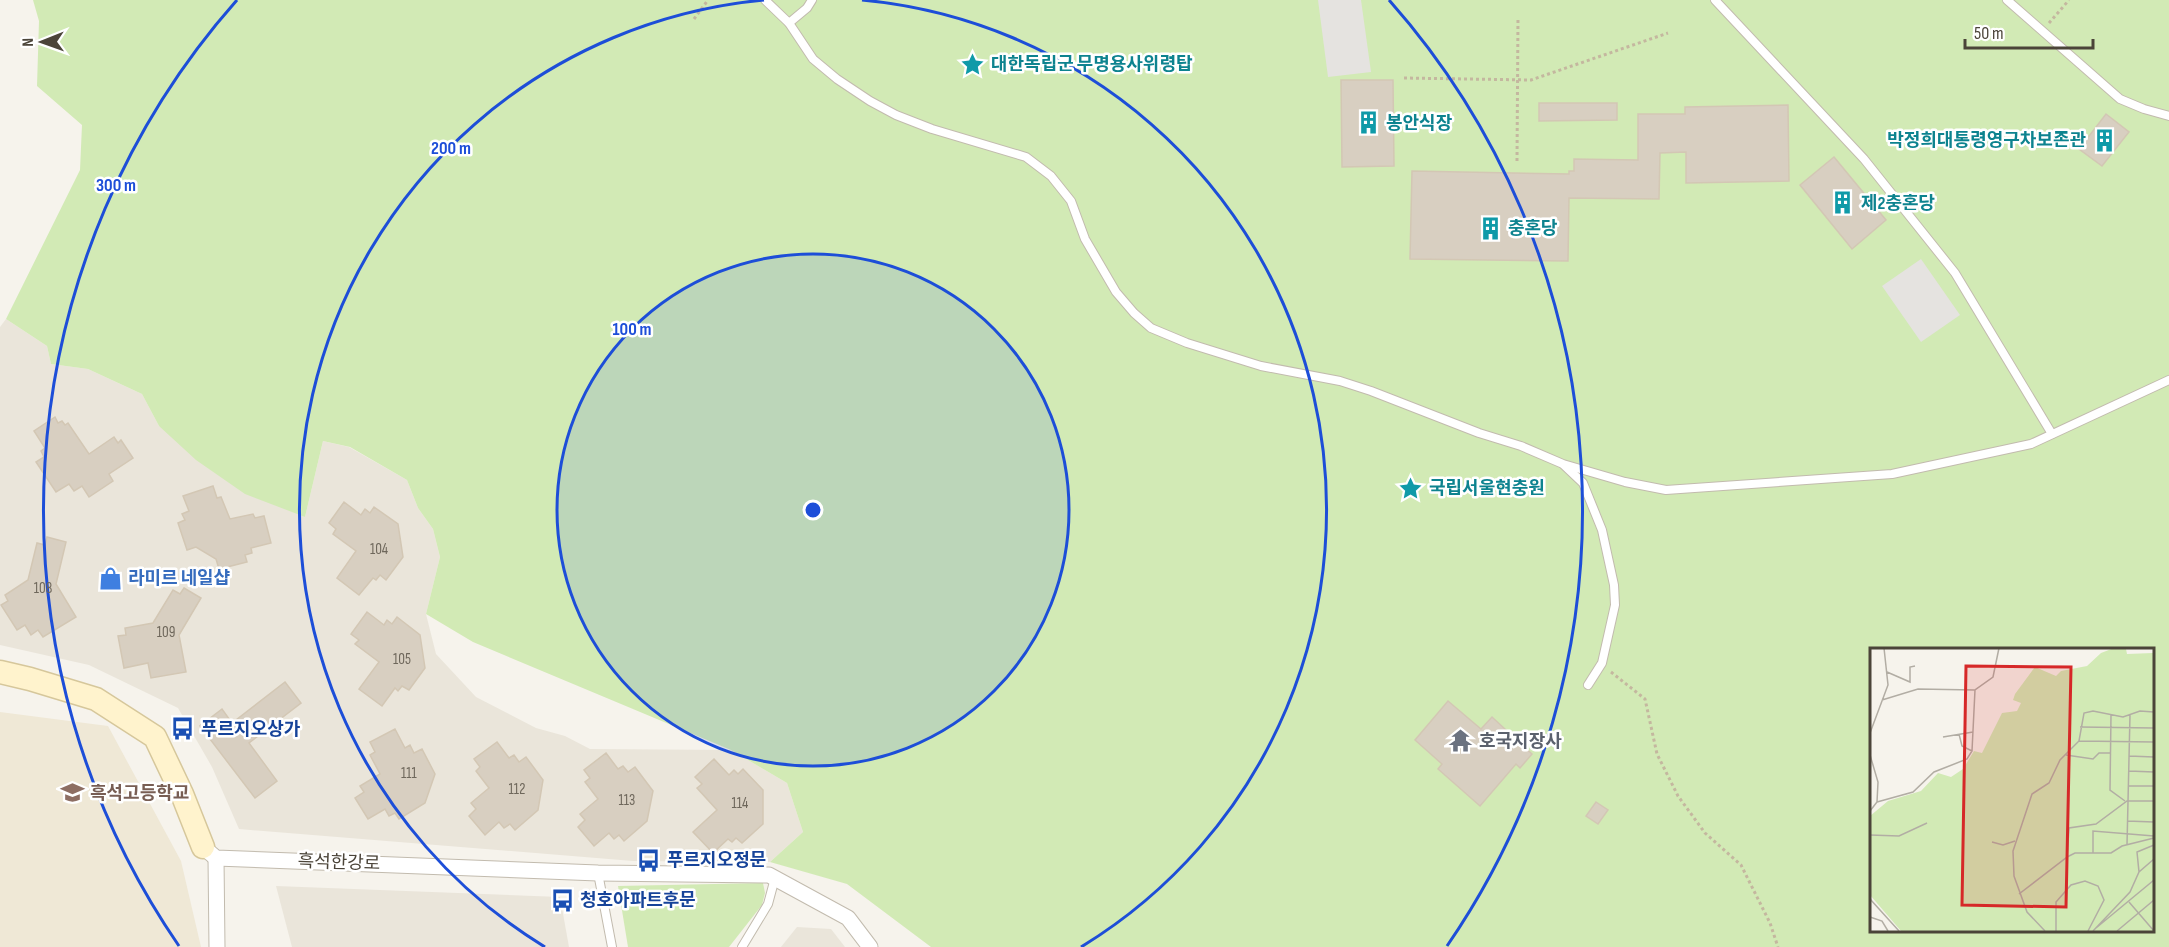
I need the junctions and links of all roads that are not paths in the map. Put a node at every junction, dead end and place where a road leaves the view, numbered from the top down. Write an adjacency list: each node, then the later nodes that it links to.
1 (765, 0): 5 (lane)
2 (812, 0): 5 (lane)
3 (1714, 0): 8 (lane)
4 (2007, 0): 6 (lane)
5 (789, 23): 9 (lane)
6 (2169, 116)
7 (2169, 380): 8 (lane)
8 (2052, 434): 9 (lane)
9 (1563, 464): 11 (lane)
10 (0, 672): 12 (street)
11 (1588, 685)
12 (210, 852): 13 (street, 흑석한강로); 15 (street)
13 (598, 873): 14 (street, 흑석한강로); 16 (lane)
14 (772, 877): 17 (lane); 18 (street)
15 (217, 947)
16 (612, 947)
17 (742, 947)
18 (870, 947)

